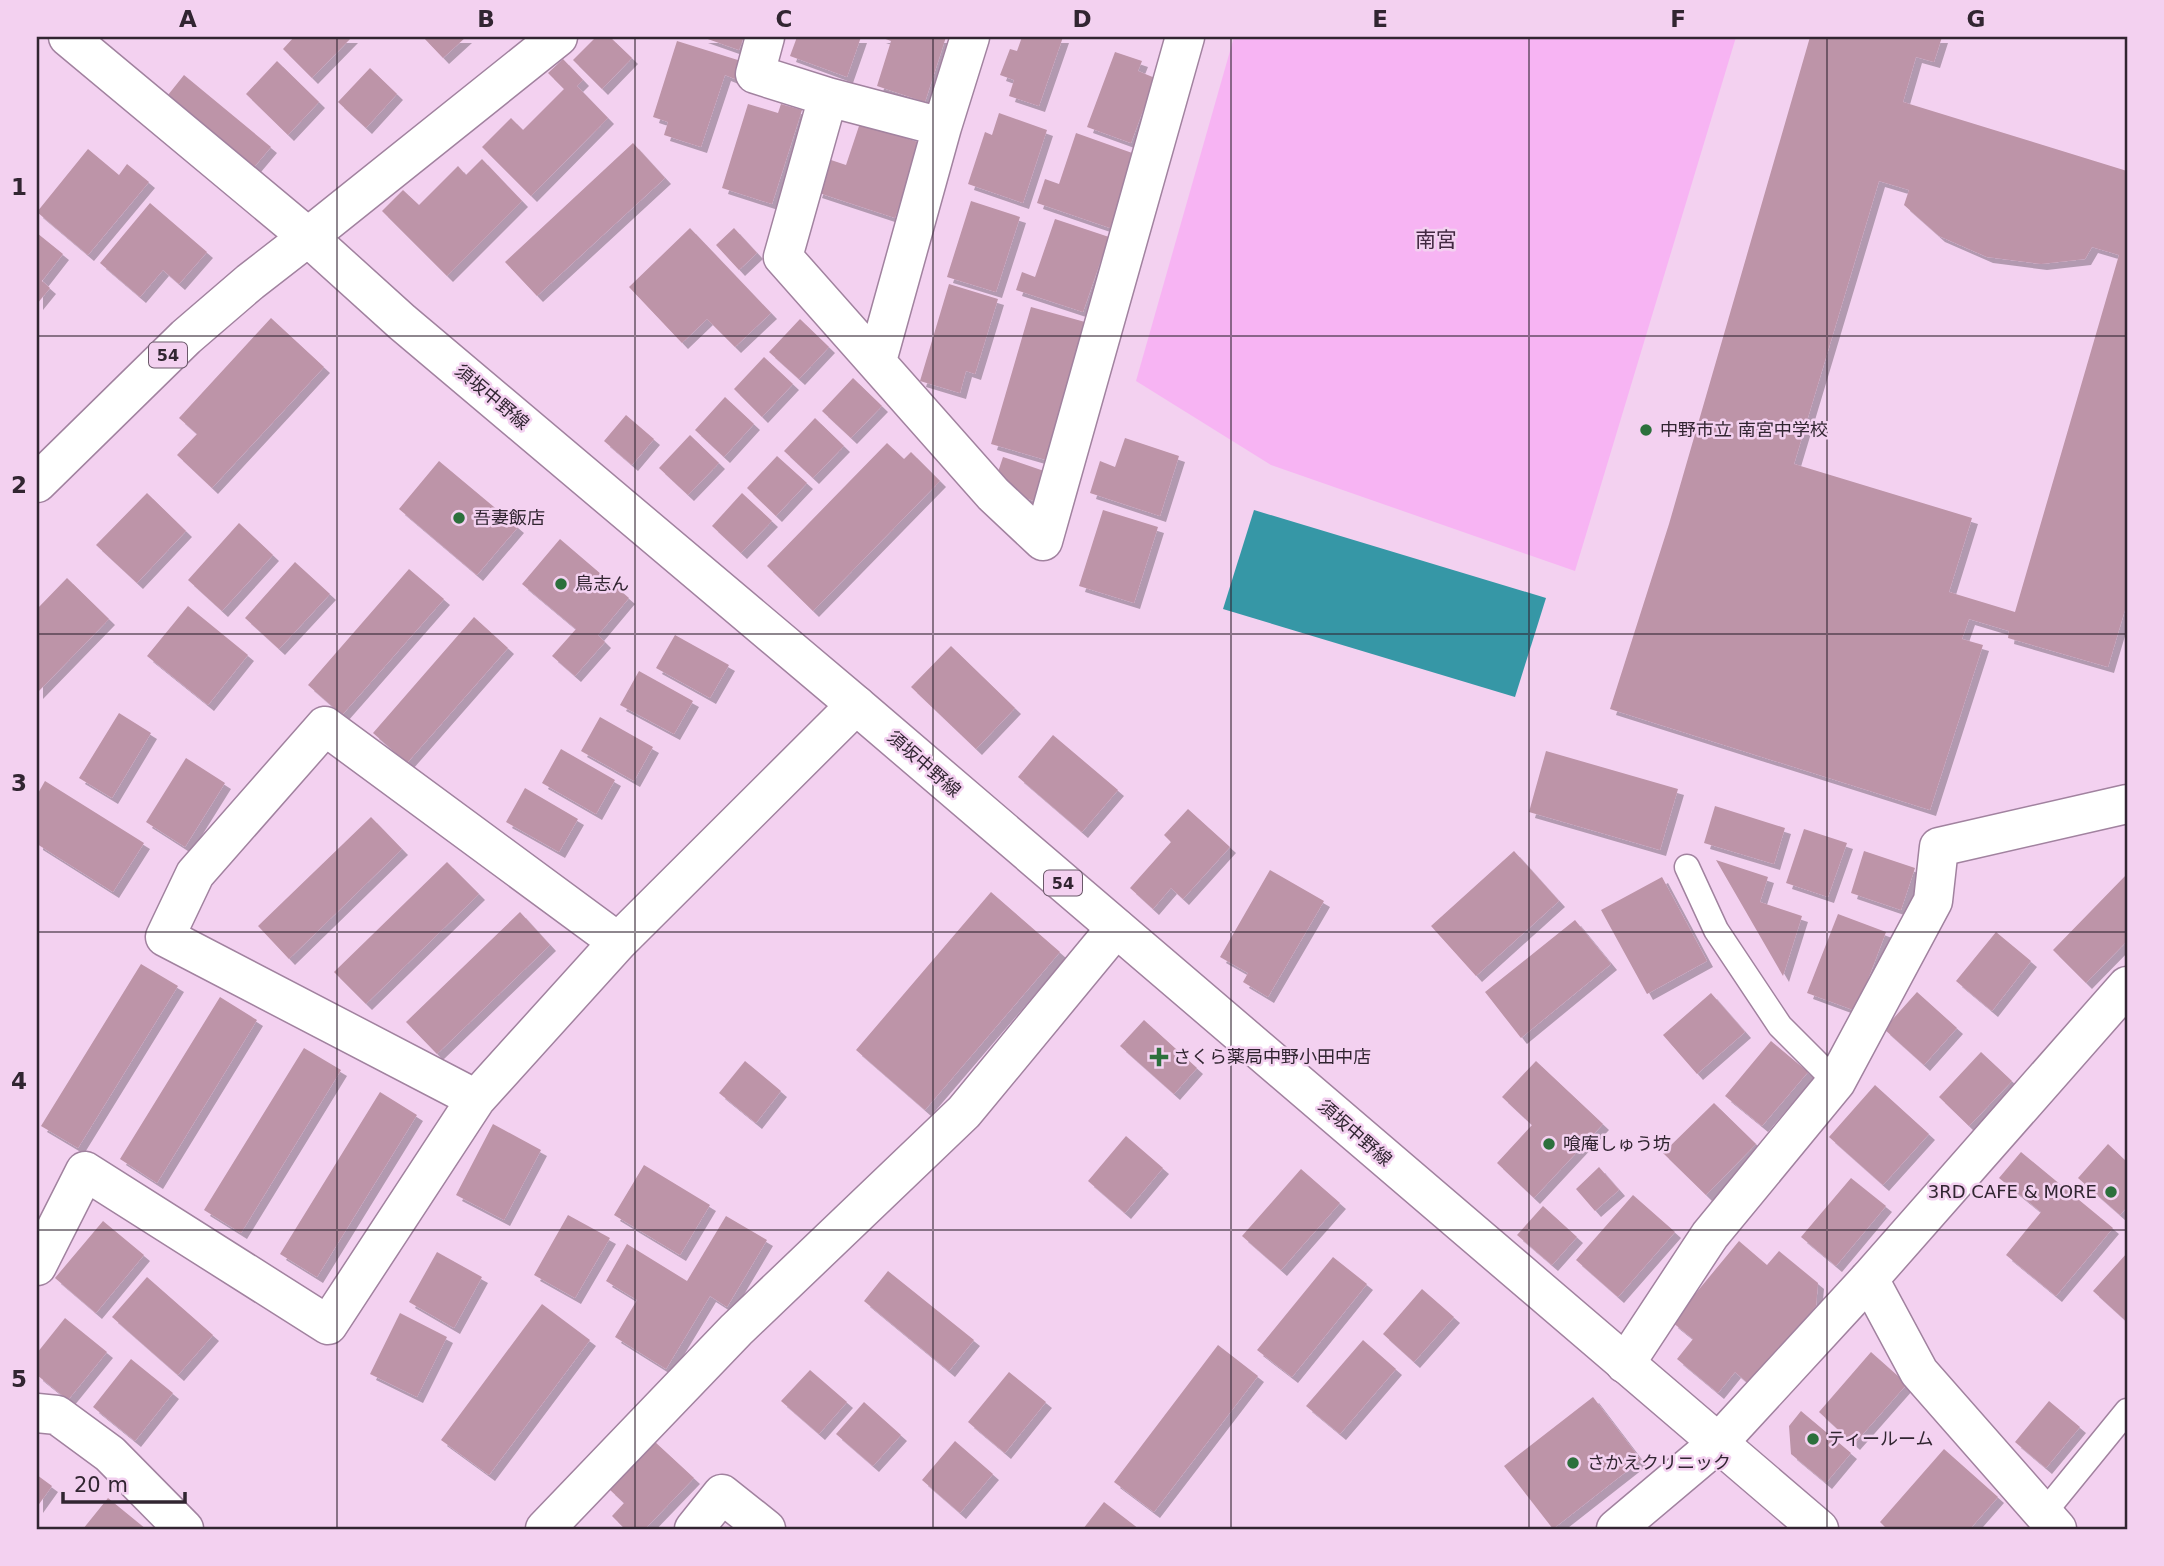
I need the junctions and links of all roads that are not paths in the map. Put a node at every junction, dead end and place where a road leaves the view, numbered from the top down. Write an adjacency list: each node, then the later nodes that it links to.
1 (68, 37): 8 (street, 須坂中野線)
2 (558, 37): 8 (street)
3 (765, 37): 6 (street)
4 (970, 37): 7 (street)
5 (1185, 37): 9 (street)
6 (828, 97): 7 (street); 9 (street)
7 (942, 127): 9 (street)
8 (308, 237): 10 (street, 54); 11 (street, 須坂中野線 / 54)
9 (877, 361)
10 (37, 483)
11 (856, 705): 14 (street, 須坂中野線 / 54); 15 (street)
12 (2127, 804): 17 (street)
13 (1687, 867): 17 (lane)
14 (1116, 928): 21 (street, 須坂中野線 / 54); 27 (street)
15 (618, 942): 18 (street); 18 (street)
16 (2127, 986): 20 (street)
17 (1836, 1082): 21 (street)
18 (475, 1099): 19 (street)
19 (37, 1266)
20 (1869, 1279): 24 (street); 25 (street)
21 (1625, 1364): 24 (street, 須坂中野線 / 54)
22 (2127, 1411): 25 (lane)
23 (37, 1413): 26 (street)
24 (1718, 1443): 30 (street); 31 (street, 須坂中野線 / 54)
25 (2050, 1522)
26 (184, 1529)
27 (545, 1529)
28 (694, 1529): 29 (street)
29 (766, 1529)
30 (1616, 1529)
31 (1819, 1529)

